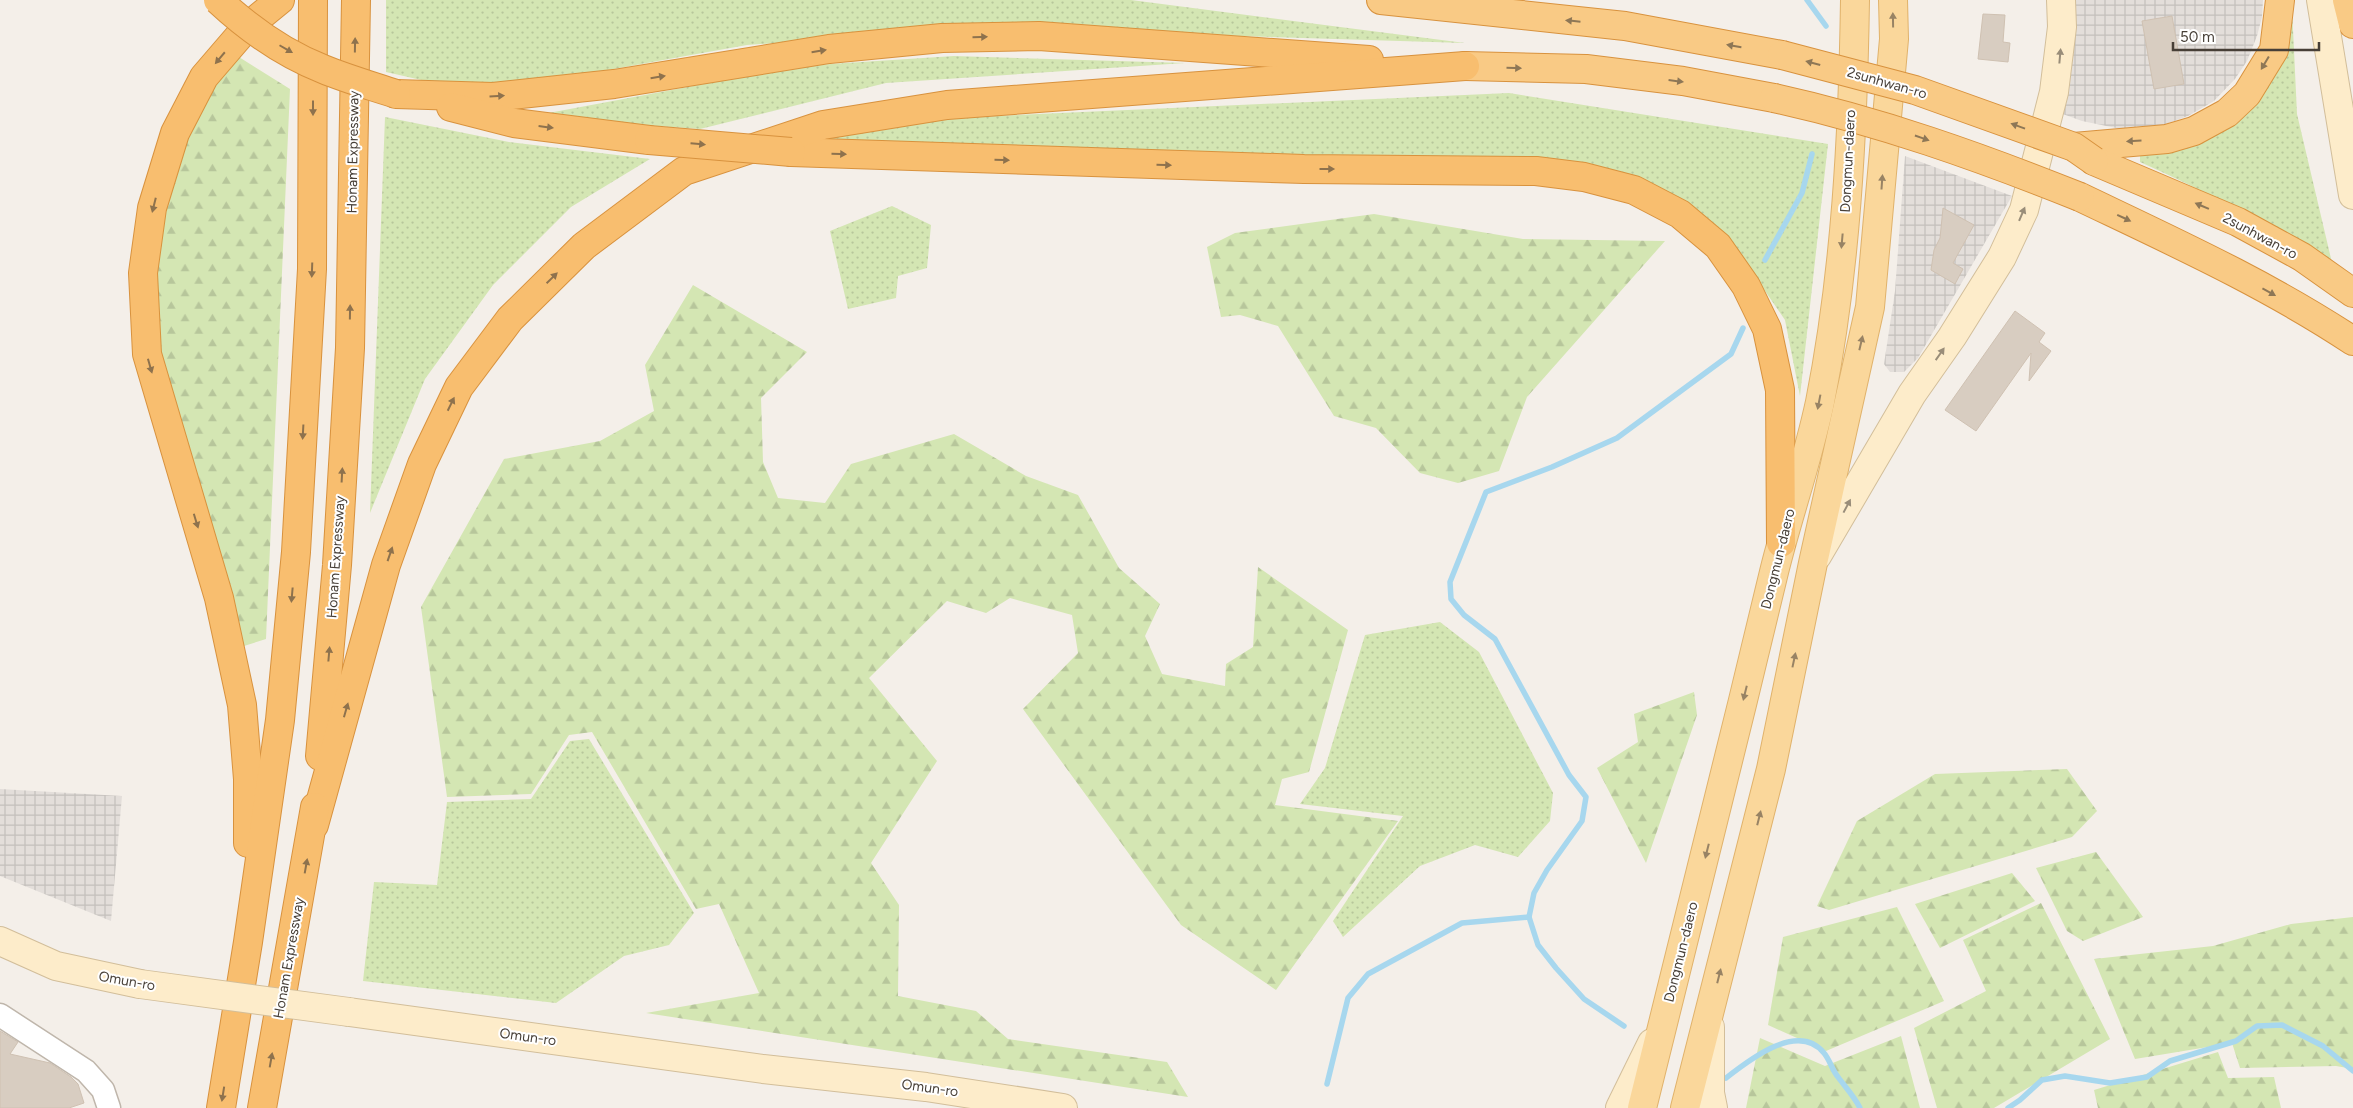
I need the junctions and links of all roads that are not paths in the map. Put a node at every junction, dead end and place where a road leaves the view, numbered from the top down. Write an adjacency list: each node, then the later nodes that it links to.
1 (218, 0): 14 (highway, one-way to 14, bridge)
2 (280, 0): 23 (highway, one-way to 23)
3 (356, 0): 21 (highway, Honam Expressway, one-way to 3)
4 (1381, 0): 15 (highway, 2sunhwan-ro, one-way to 4, bridge)
5 (1855, 0): 19 (main road, Dongmun-daero, one-way to 19)
6 (1893, 0): 20 (main road, one-way to 6)
7 (2061, 0): 20 (main road, one-way to 7)
8 (2280, 0): 15 (highway, one-way to 15)
9 (2321, 0): 16 (main road)
10 (2347, 0): 12 (highway)
11 (313, 3): 23 (highway, one-way to 23)
12 (2353, 24)
13 (1465, 66): 14 (highway, one-way to 13); 18 (highway, one-way to 18, bridge); 21 (highway, one-way to 13)
14 (396, 94): 19 (highway, one-way to 19, bridge)
15 (2090, 150): 17 (highway, 2sunhwan-ro, one-way to 15)
16 (2353, 195)
17 (2344, 287)
18 (2348, 338)
19 (1781, 543): 26 (main road, Dongmun-daero, one-way to 26)
20 (1813, 563): 24 (main road, one-way to 20)
21 (314, 825): 29 (highway, Honam Expressway, one-way to 21)
22 (0, 941): 30 (main road, Omun-ro, bridge)
23 (248, 942): 28 (highway, one-way to 28)
24 (1710, 1010): 33 (main road); 34 (main road)
25 (0, 1015): 27 (street)
26 (1664, 1019): 31 (main road); 32 (main road, Dongmun-daero)
27 (109, 1108)
28 (221, 1108)
29 (262, 1108)
30 (1063, 1108)
31 (1620, 1108)
32 (1642, 1108)
33 (1685, 1108)
34 (1713, 1108)

